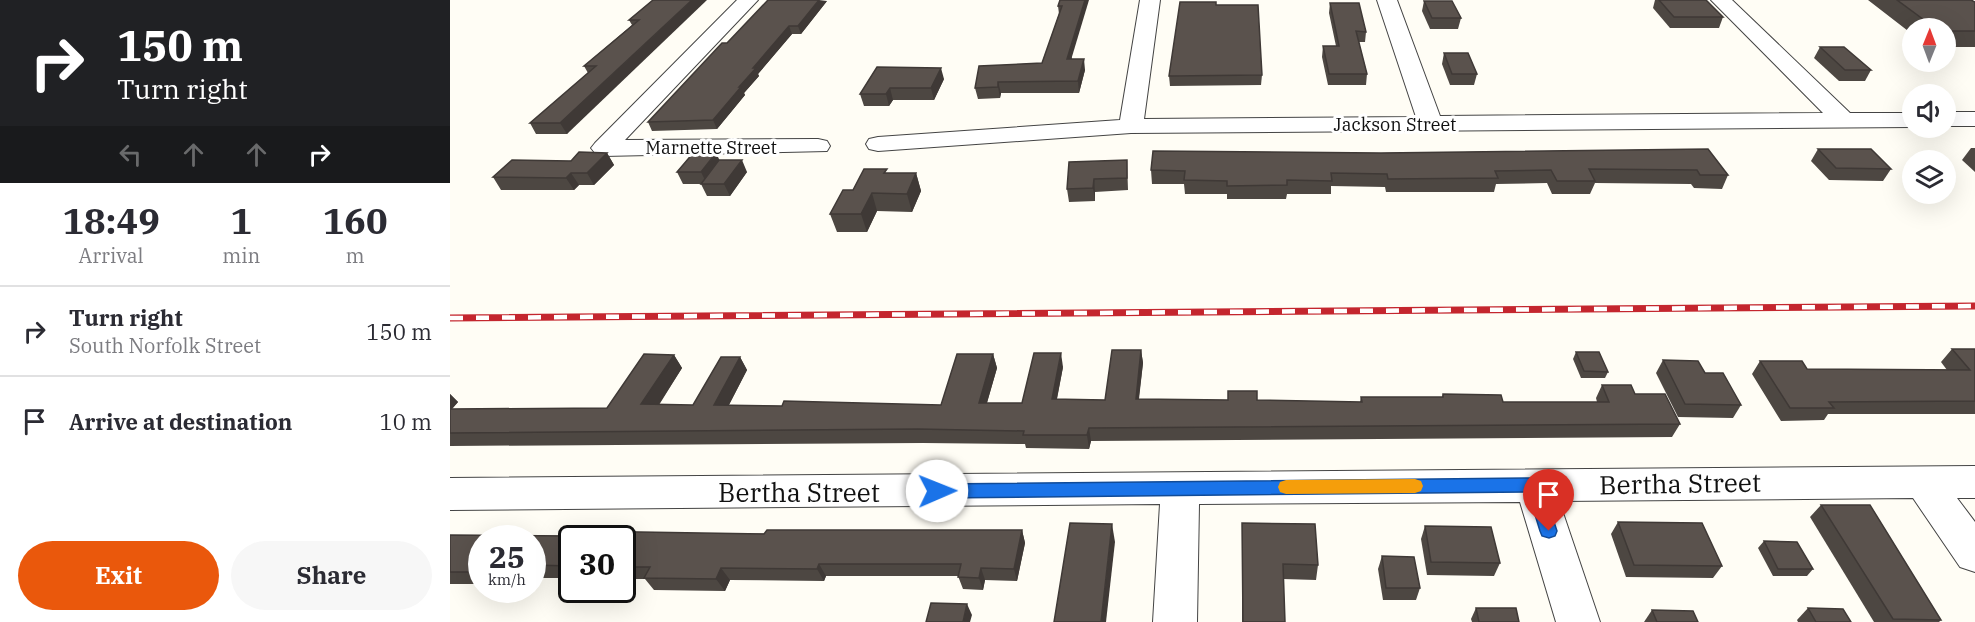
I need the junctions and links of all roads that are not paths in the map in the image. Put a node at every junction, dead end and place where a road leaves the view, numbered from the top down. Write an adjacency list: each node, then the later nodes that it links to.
1 (748, 0): 12 (street, Marnette Street)
2 (1150, 0): 10 (street)
3 (1387, 0): 9 (street)
4 (1721, 0): 8 (street)
5 (1956, 119): 6 (street)
6 (1975, 119)
7 (1902, 120): 8 (street, Jackson Street)
8 (1845, 121): 9 (street, Jackson Street)
9 (1431, 124): 10 (street, Jackson Street)
10 (1131, 126): 11 (street, Jackson Street)
11 (878, 144)
12 (818, 147)
13 (1923, 482): 14 (street, Bertha Street); 15 (street, Bertha Street); 18 (street)
14 (1975, 482)
15 (1534, 485): 16 (street, Bertha Street); 20 (street)
16 (1180, 488): 17 (street, Bertha Street); 19 (street)
17 (450, 495)
18 (1975, 554)
19 (1175, 622)
20 (1578, 622)

